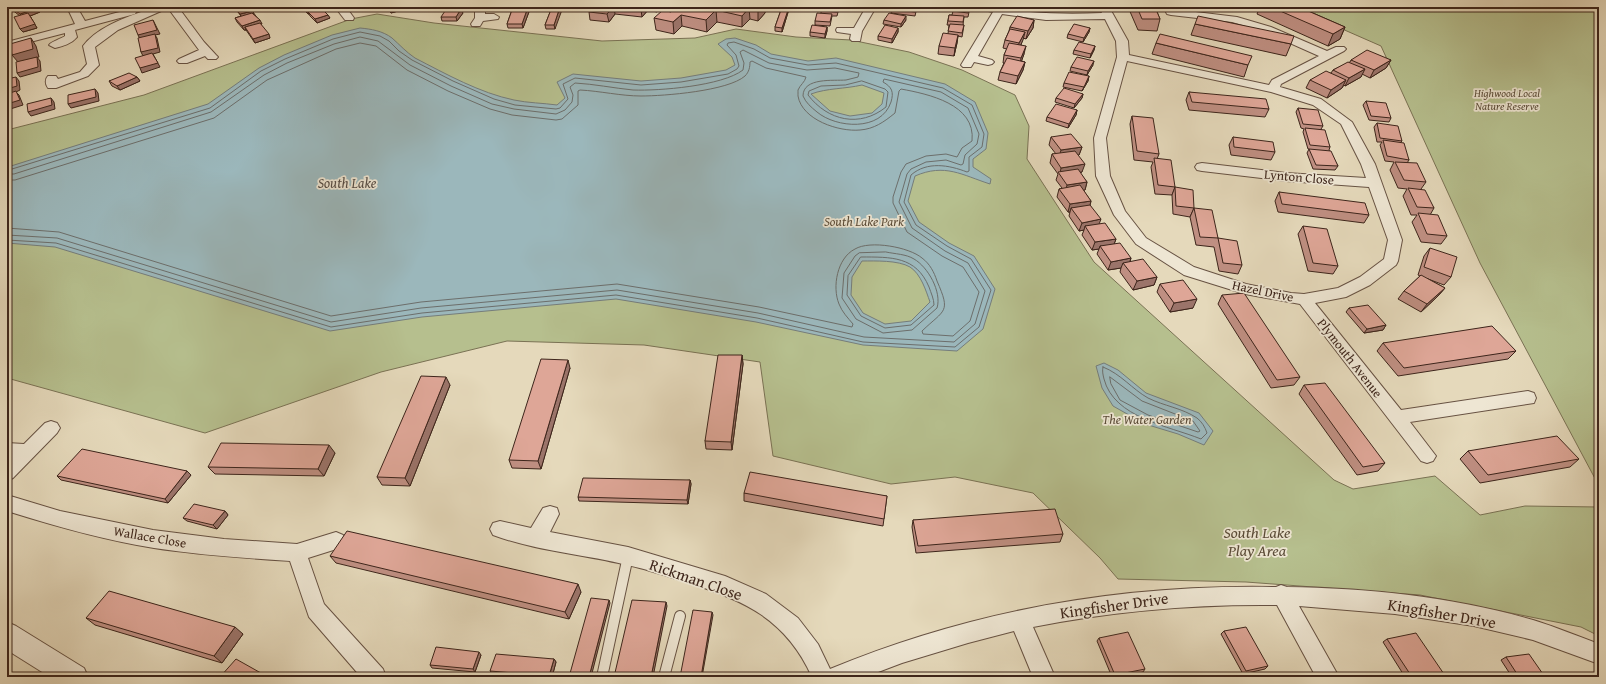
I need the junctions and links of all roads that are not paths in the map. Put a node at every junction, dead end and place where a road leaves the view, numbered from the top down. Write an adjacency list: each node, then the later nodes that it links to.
1 (72, 7): 14 (street)
2 (146, 7): 14 (street)
3 (164, 7): 24 (street)
4 (173, 7): 22 (street)
5 (871, 7): 16 (street)
6 (983, 7): 8 (street)
7 (358, 9): 9 (street)
8 (999, 11): 10 (street); 23 (street)
9 (345, 12)
10 (1107, 12): 21 (street, Hazel Drive)
11 (1172, 14): 20 (street)
12 (479, 16): 13 (street)
13 (494, 17)
14 (82, 26): 15 (street)
15 (69, 29): 17 (street); 18 (street)
16 (841, 30)
17 (7, 45)
18 (55, 45)
19 (1340, 49): 20 (street)
20 (1326, 55): 25 (street)
21 (1123, 57): 25 (street, Hazel Drive); 28 (street, Hazel Drive)
22 (184, 60)
23 (988, 62)
24 (51, 85)
25 (1273, 89): 27 (street, Hazel Drive)
26 (1202, 167): 27 (street, Lynton Close)
27 (1375, 183): 28 (street, Hazel Drive)
28 (1304, 299): 30 (street, Plymouth Avenue)
29 (1528, 398): 30 (street)
30 (1397, 417): 34 (street, Plymouth Avenue)
31 (51, 428): 33 (street)
32 (7, 450): 33 (street)
33 (28, 452): 35 (street)
34 (1427, 456)
35 (7, 473)
36 (7, 503): 41 (street, Wallace Close)
37 (550, 514): 39 (street)
38 (500, 529): 39 (street, Rickman Close)
39 (536, 538): 42 (street, Rickman Close)
40 (336, 541): 41 (street, Wallace Close)
41 (297, 553): 49 (street)
42 (628, 556): 50 (lane); 52 (street, Rickman Close)
43 (1281, 594): 45 (street, Kingfisher Drive); 47 (street, Kingfisher Drive); 55 (street)
44 (680, 616): 51 (lane)
45 (1019, 619): 53 (street, Kingfisher Drive); 54 (street)
46 (7, 635): 48 (street)
47 (1599, 655)
48 (75, 677)
49 (375, 677)
50 (602, 677)
51 (664, 677)
52 (823, 677)
53 (837, 677)
54 (1044, 677)
55 (1328, 677)

